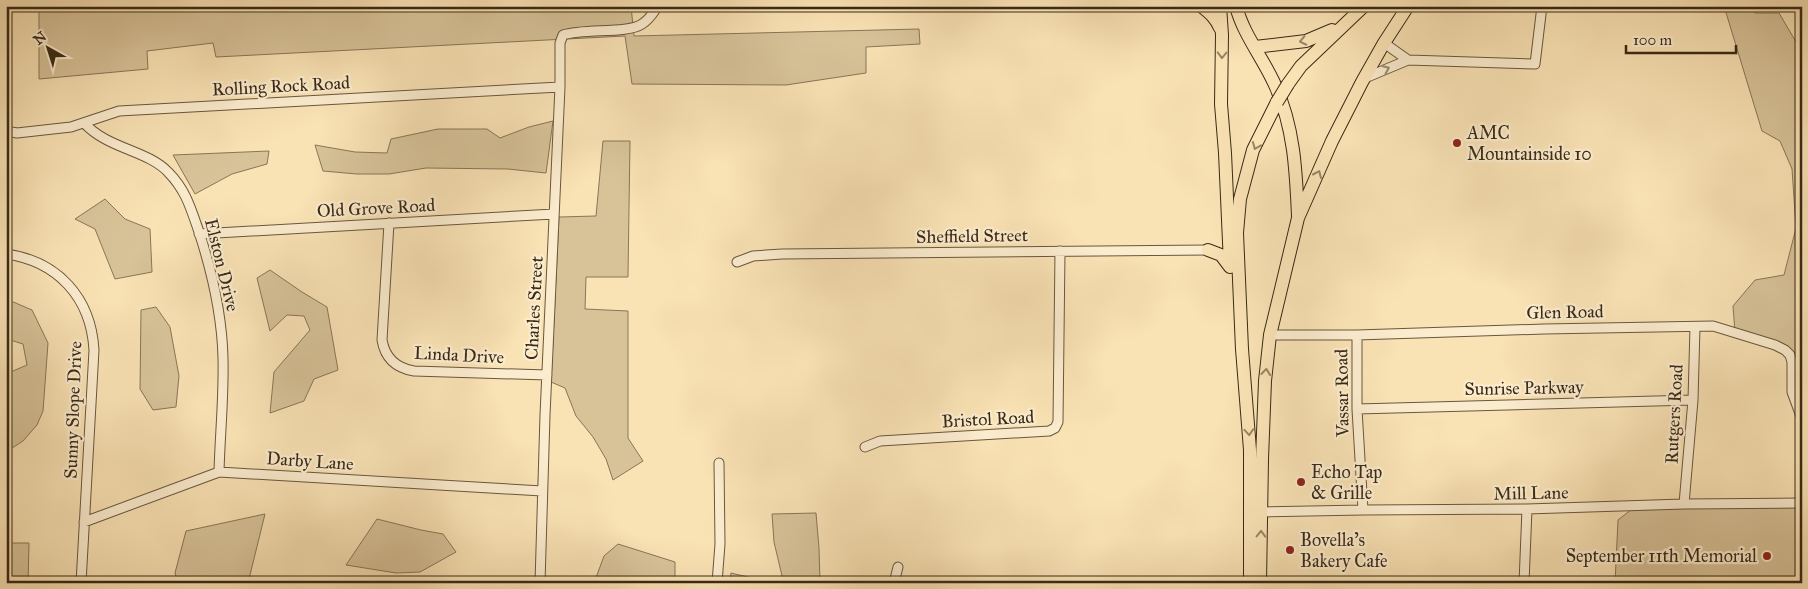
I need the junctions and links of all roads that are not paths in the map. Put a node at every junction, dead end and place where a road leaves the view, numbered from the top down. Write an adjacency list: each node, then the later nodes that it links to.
1 (658, 6): 14 (street, Charles Street)
2 (1201, 6): 9 (highway)
3 (1220, 6): 9 (highway)
4 (1364, 6): 8 (highway)
5 (1408, 6): 10 (highway)
6 (1542, 6): 12 (street)
7 (1236, 10): 11 (highway)
8 (1347, 21): 11 (highway, one-way to 11); 30 (highway, one-way to 30, bridge)
9 (1222, 34): 20 (highway, one-way to 20)
10 (1384, 43): 12 (street); 13 (highway)
11 (1255, 47): 18 (highway)
12 (1408, 60): 13 (street, one-way to 12)
13 (1364, 78): 18 (highway, one-way to 13)
14 (560, 87): 15 (street, Rolling Rock Road); 17 (street, Charles Street)
15 (84, 123): 16 (street, Rolling Rock Road); 21 (street, Elston Drive)
16 (6, 131)
17 (554, 214): 19 (street, Old Grove Road); 31 (street, Charles Street)
18 (1298, 218): 28 (highway)
19 (389, 223): 21 (street, Old Grove Road); 31 (street, Linda Drive)
20 (1228, 232): 22 (highway); 26 (highway)
21 (200, 234): 37 (street, Elston Drive)
22 (1208, 250): 23 (street, Sheffield Street); 26 (highway)
23 (1060, 251): 25 (street, Sheffield Street); 35 (street, Bristol Road)
24 (6, 254): 44 (street, Sunny Slope Drive)
25 (737, 262)
26 (1230, 267): 30 (highway)
27 (1695, 327): 29 (street, Glen Road); 32 (street, Rutgers Road); 34 (street, Glen Road)
28 (1270, 336): 29 (street, Glen Road); 43 (highway, one-way to 28)
29 (1357, 336): 33 (street, Vassar Road)
30 (1242, 349): 50 (highway, one-way to 50)
31 (547, 375): 38 (street, Charles Street)
32 (1693, 400): 33 (street, Sunrise Parkway); 40 (street, Rutgers Road)
33 (1357, 409): 42 (street, Vassar Road)
34 (1802, 419)
35 (865, 447)
36 (718, 463): 48 (street)
37 (219, 472): 38 (street, Darby Lane); 44 (street, Darby Lane)
38 (542, 491): 47 (street, Charles Street)
39 (1802, 503): 40 (street, Mill Lane)
40 (1684, 504): 41 (street, Mill Lane)
41 (1527, 509): 42 (street, Mill Lane); 52 (street)
42 (1363, 510): 43 (street, Mill Lane)
43 (1262, 512): 51 (highway, one-way to 43)
44 (84, 522): 46 (street, Sunny Slope Drive)
45 (898, 567): 49 (street)
46 (81, 583)
47 (540, 583)
48 (717, 583)
49 (894, 583)
50 (1250, 583)
51 (1260, 583)
52 (1524, 583)

